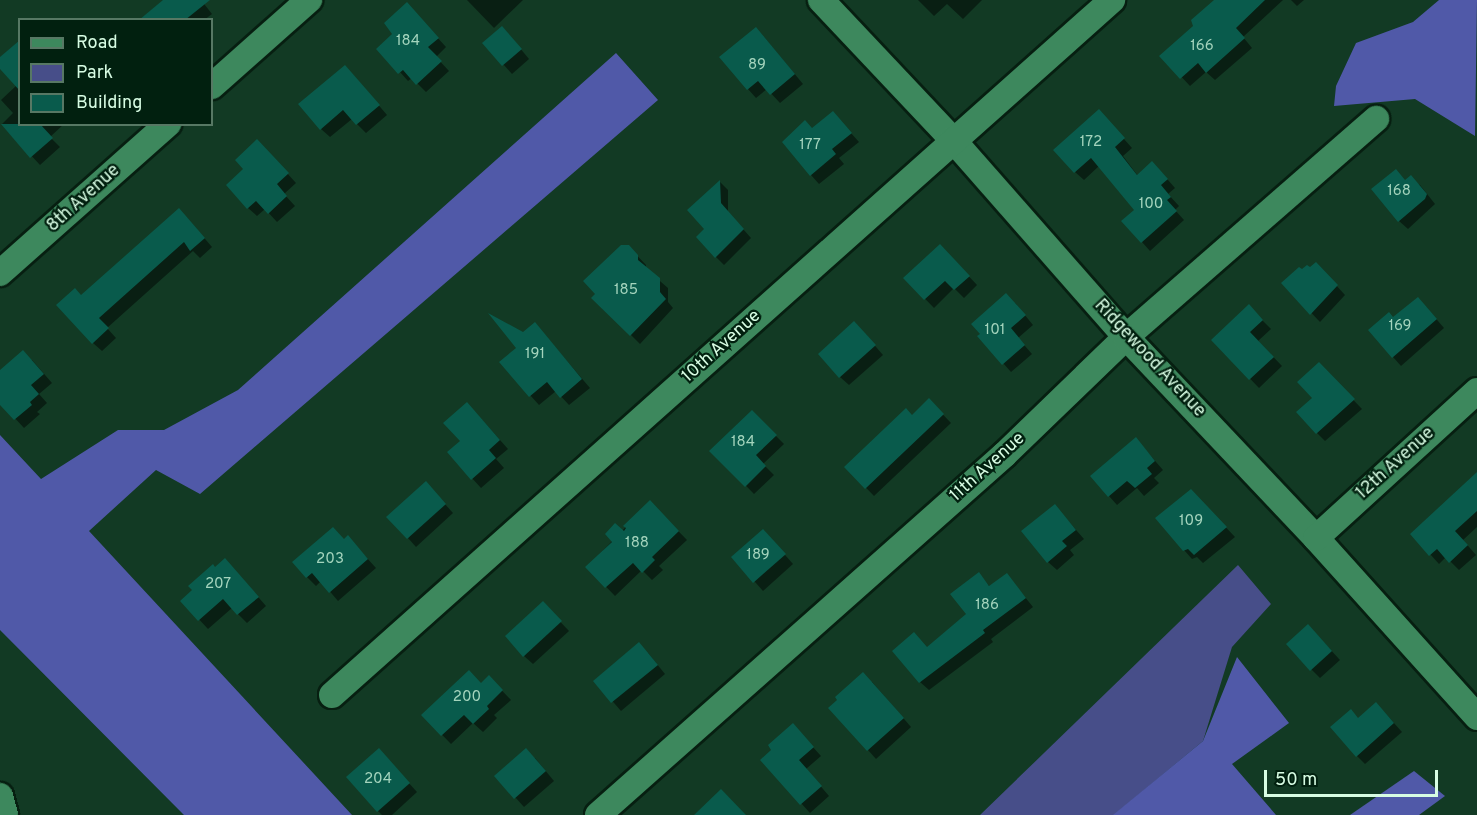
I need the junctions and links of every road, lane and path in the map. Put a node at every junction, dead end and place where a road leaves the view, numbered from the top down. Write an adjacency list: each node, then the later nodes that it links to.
1 (309, 0): 4 (street)
2 (821, 0): 7 (street, Ridgewood Avenue)
3 (1112, 0): 7 (street, 10th Avenue)
4 (213, 85)
5 (1376, 119): 9 (street, 11th Avenue)
6 (166, 126): 8 (street, 8th Avenue)
7 (953, 140): 9 (street, Ridgewood Avenue); 12 (street, 10th Avenue)
8 (0, 273)
9 (1126, 337): 11 (street, Ridgewood Avenue); 16 (street, 11th Avenue)
10 (1477, 391): 11 (street, 12th Avenue)
11 (1316, 538): 13 (street, Ridgewood Avenue)
12 (332, 695)
13 (1477, 717)
14 (0, 796): 15 (street)
15 (5, 815)
16 (598, 815)

